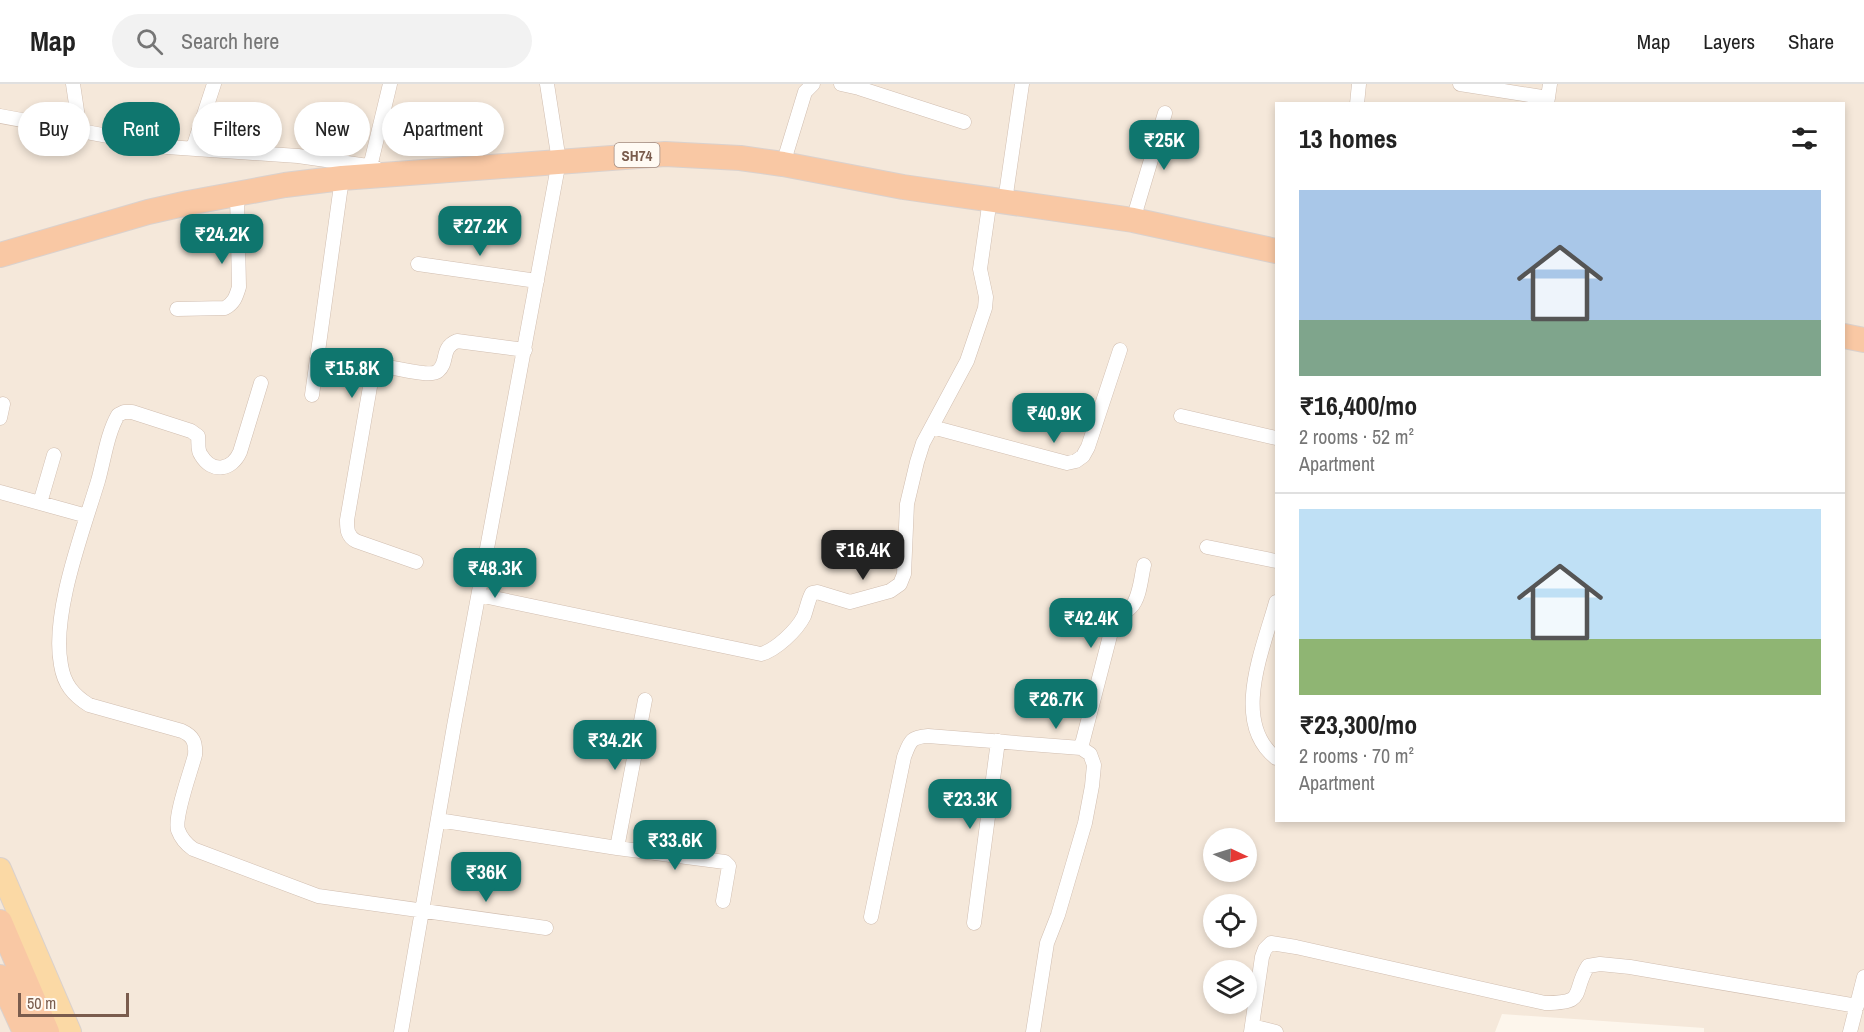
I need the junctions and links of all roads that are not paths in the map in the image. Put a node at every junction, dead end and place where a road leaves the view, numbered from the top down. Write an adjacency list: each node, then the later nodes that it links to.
1 (73, 84): 11 (street)
2 (214, 84): 12 (street)
3 (390, 84): 23 (street)
4 (547, 84): 21 (street)
5 (813, 84): 22 (street)
6 (841, 84): 17 (street)
7 (1022, 84): 27 (street)
8 (1359, 84): 13 (street)
9 (1460, 84): 10 (street)
10 (1549, 95)
11 (76, 102)
12 (208, 102)
13 (1358, 102)
14 (1165, 113): 28 (street)
15 (0, 116): 16 (street)
16 (18, 119)
17 (964, 122)
18 (90, 133): 19 (street)
19 (192, 148)
20 (282, 155): 23 (street)
21 (559, 161): 22 (highway, SH74); 24 (highway, SH74); 32 (street)
22 (783, 164): 27 (highway, SH74)
23 (370, 167): 24 (street)
24 (415, 172): 25 (highway, SH74)
25 (342, 177): 26 (highway, SH74); 39 (street)
26 (237, 194): 30 (highway, SH74); 33 (street)
27 (998, 200): 28 (highway, SH74); 41 (street)
28 (1133, 220): 29 (highway, SH74)
29 (1275, 251)
30 (0, 255)
31 (418, 264): 32 (street)
32 (537, 281): 36 (street)
33 (177, 309)
34 (1845, 336): 35 (highway)
35 (1864, 339)
36 (525, 350): 49 (street); 51 (street)
37 (1120, 350): 41 (street)
38 (261, 383): 46 (street)
39 (312, 395)
40 (1181, 416): 42 (street)
41 (932, 427): 51 (street)
42 (1275, 438)
43 (54, 455): 45 (street)
44 (0, 492): 45 (street)
45 (40, 503): 46 (street)
46 (87, 516): 61 (street)
47 (1207, 547): 48 (street)
48 (1275, 561)
49 (416, 562)
50 (1144, 565): 55 (street)
51 (479, 595): 57 (street)
52 (1275, 605): 56 (street)
53 (645, 700): 58 (street)
54 (998, 741): 55 (street); 62 (street); 64 (street)
55 (1081, 748): 74 (street)
56 (1275, 757)
57 (438, 820): 58 (street); 61 (street)
58 (617, 848): 60 (street)
59 (0, 868): 72 (main road)
60 (723, 901)
61 (422, 909): 65 (street); 73 (street)
62 (872, 917)
63 (0, 922): 71 (highway)
64 (974, 923)
65 (546, 928)
66 (0, 977): 70 (highway)
67 (1864, 977): 68 (street)
68 (1857, 1006): 69 (street); 76 (street)
69 (1251, 1029): 75 (street)
70 (25, 1032)
71 (46, 1032)
72 (70, 1032)
73 (401, 1032)
74 (1033, 1032)
75 (1276, 1032)
76 (1850, 1032)

